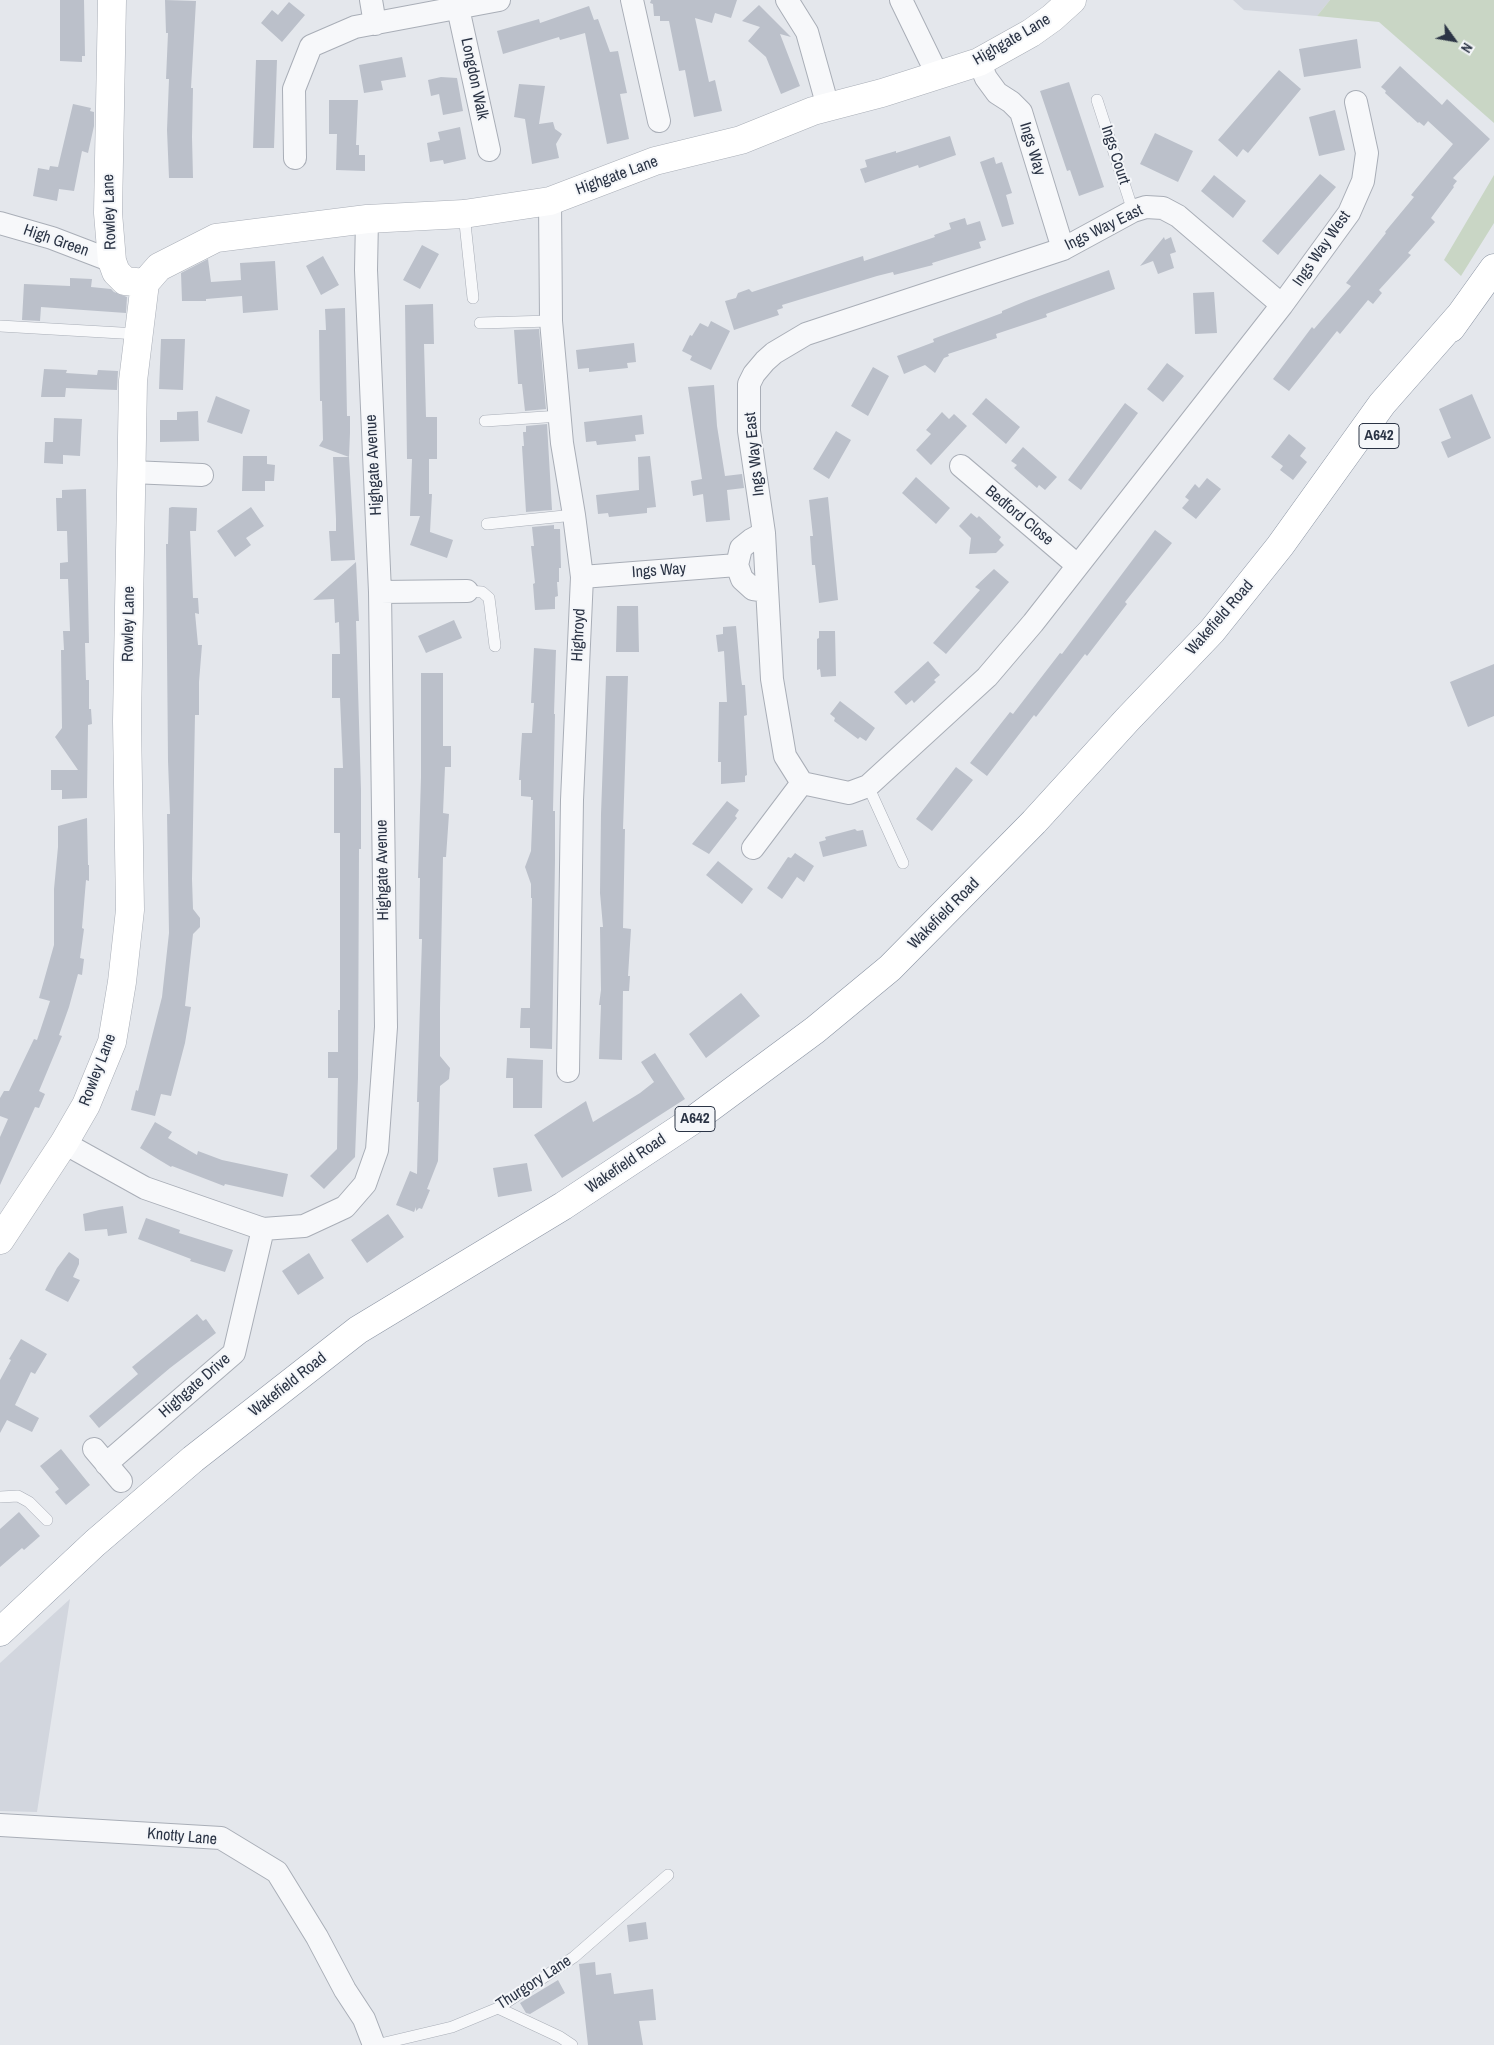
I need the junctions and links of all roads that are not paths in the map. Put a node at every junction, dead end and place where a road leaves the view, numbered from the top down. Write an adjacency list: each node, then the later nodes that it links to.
1 (112, 0): 24 (main road, Rowley Lane)
2 (371, 0): 9 (street)
3 (499, 0): 8 (street)
4 (632, 0): 15 (street)
5 (787, 0): 14 (street)
6 (901, 0): 11 (street)
7 (1072, 0): 10 (main road, Highgate Lane)
8 (458, 8): 9 (street); 16 (street, Longdon Walk)
9 (375, 24): 17 (street)
10 (979, 62): 11 (main road, Highgate Lane); 23 (street, Ings Way)
11 (938, 76): 14 (main road, Highgate Lane)
12 (1097, 100): 19 (lane, Ings Court)
13 (1356, 102): 28 (street, Ings Way West)
14 (828, 107): 18 (main road, Highgate Lane)
15 (658, 122)
16 (489, 150)
17 (295, 158)
18 (550, 201): 20 (main road, Highgate Lane); 29 (street, Highroyd)
19 (1133, 211): 23 (street, Ings Way East); 28 (street, Ings Way East)
20 (464, 214): 21 (main road, Highgate Lane); 27 (lane)
21 (367, 219): 26 (main road, Highgate Lane); 46 (street, Highgate Avenue)
22 (0, 223): 24 (street, High Green)
23 (1063, 248): 40 (street, Ings Way East)
24 (112, 261): 26 (main road, Rowley Lane)
25 (1494, 268): 59 (main road, Wakefield Road / A642)
26 (145, 283): 32 (main road, Rowley Lane)
27 (473, 298)
28 (1282, 305): 42 (street)
29 (551, 321): 30 (lane); 33 (street, Highroyd)
30 (480, 323)
31 (0, 326): 32 (lane)
32 (138, 334): 36 (main road, Rowley Lane)
33 (560, 416): 34 (lane); 38 (street, Highroyd)
34 (485, 421)
35 (961, 466): 42 (street, Bedford Close)
36 (131, 472): 37 (street); 53 (main road, Rowley Lane)
37 (202, 475)
38 (574, 515): 39 (lane); 43 (street, Highroyd)
39 (487, 524)
40 (764, 533): 41 (street); 45 (street, Ings Way East)
41 (736, 565): 43 (street, Ings Way); 45 (street)
42 (1078, 565): 49 (street)
43 (582, 576): 52 (street, Highroyd)
44 (467, 591): 46 (street); 47 (lane)
45 (767, 591): 48 (street, Ings Way East)
46 (380, 592): 54 (street, Highgate Avenue)
47 (495, 646)
48 (802, 783): 49 (street); 50 (street)
49 (868, 786): 51 (lane)
50 (753, 848)
51 (903, 864)
52 (568, 1071)
53 (64, 1143): 54 (street, Highgate Avenue); 55 (main road, Rowley Lane)
54 (263, 1229): 56 (street, Highgate Drive)
55 (0, 1240)
56 (121, 1481)
57 (0, 1497): 58 (lane)
58 (47, 1520)
59 (0, 1632)
60 (0, 1825): 63 (street, Knotty Lane)
61 (668, 1875): 62 (lane, Thurgory Lane)
62 (498, 2008): 63 (lane, Thurgory Lane); 64 (lane)
63 (375, 2045)
64 (572, 2045)

